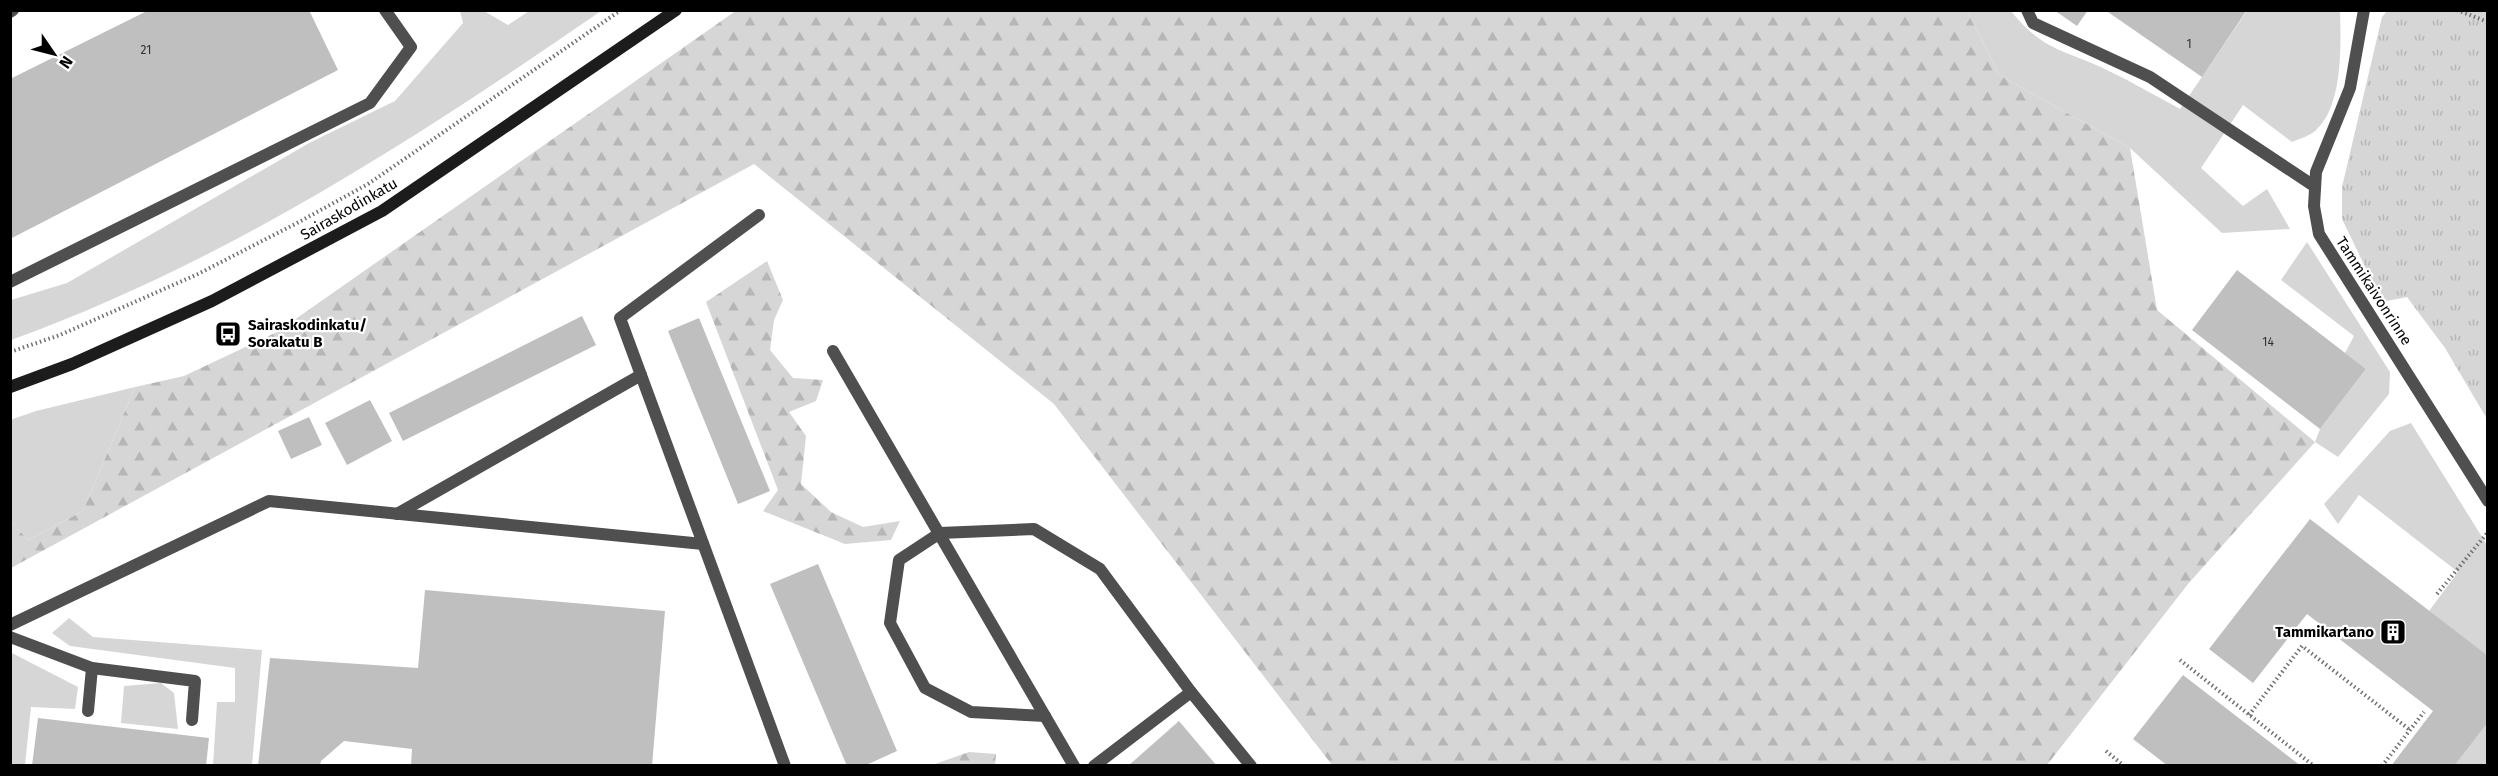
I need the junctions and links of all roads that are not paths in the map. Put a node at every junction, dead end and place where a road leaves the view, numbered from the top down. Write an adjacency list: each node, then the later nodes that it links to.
1 (385, 10): 7 (street)
2 (676, 10): 10 (main road, Sairaskodinkatu)
3 (2027, 10): 5 (street)
4 (2364, 10): 5 (street, Tammikaivonrinne)
5 (2314, 186): 11 (street, Tammikaivonrinne)
6 (759, 214): 9 (street)
7 (10, 282)
8 (833, 351): 13 (street)
9 (641, 375): 12 (street); 14 (street)
10 (10, 387)
11 (2487, 501)
12 (397, 514): 14 (street); 15 (street)
13 (940, 533): 18 (street); 20 (street); 20 (street)
14 (703, 544): 22 (street)
15 (10, 625)
16 (10, 637): 17 (street)
17 (92, 668): 19 (street); 21 (street)
18 (1191, 692): 24 (street); 25 (street)
19 (88, 711)
20 (1045, 716): 23 (street)
21 (192, 720)
22 (785, 765)
23 (1074, 765)
24 (1094, 765)
25 (1251, 765)

